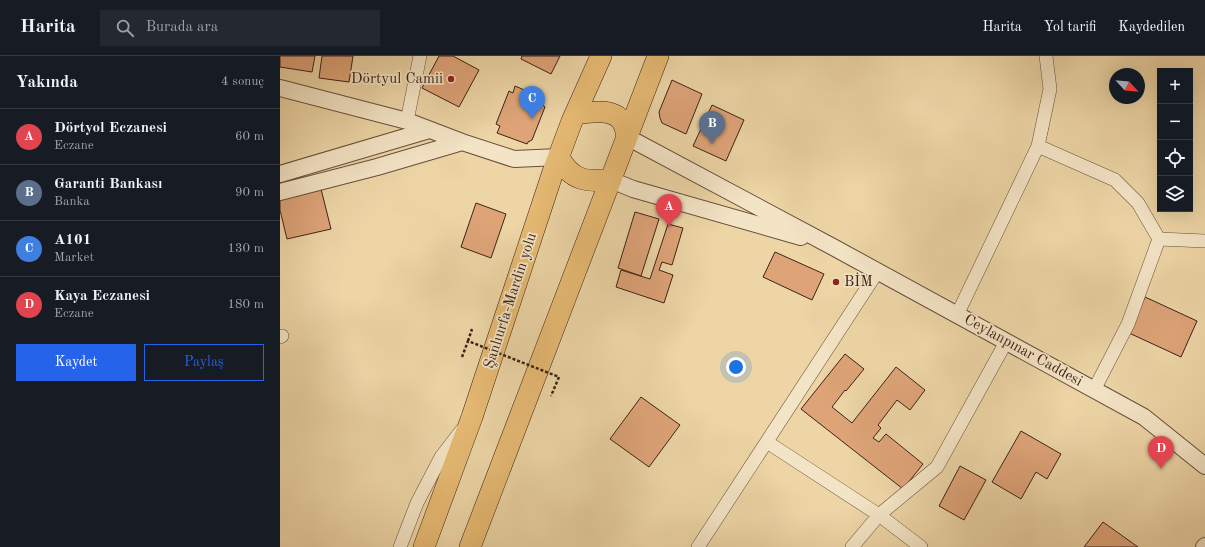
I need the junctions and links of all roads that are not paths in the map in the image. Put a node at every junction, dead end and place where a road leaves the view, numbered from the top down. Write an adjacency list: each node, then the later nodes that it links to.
1 (420, 56): 7 (street)
2 (601, 56): 6 (highway, Şanlıurfa-Mardin yolu)
3 (658, 56): 9 (highway)
4 (1046, 56): 11 (street)
5 (280, 88): 7 (street)
6 (575, 114): 9 (highway); 12 (highway, Şanlıurfa-Mardin yolu)
7 (407, 121): 8 (street)
8 (429, 130): 10 (street); 13 (street)
9 (627, 137): 14 (highway); 18 (street)
10 (462, 142): 12 (street); 15 (street)
11 (1038, 146): 16 (street); 20 (street)
12 (559, 157): 14 (highway); 23 (highway, Şanlıurfa-Mardin yolu)
13 (280, 174)
14 (611, 180): 18 (street); 29 (highway)
15 (280, 192)
16 (1159, 239): 17 (street); 22 (street)
17 (1205, 241)
18 (833, 247): 19 (street, Ceylanpınar Caddesi)
19 (878, 271): 20 (street, Ceylanpınar Caddesi); 24 (street)
20 (957, 315): 21 (street, Ceylanpınar Caddesi)
21 (1006, 342): 22 (street, Ceylanpınar Caddesi); 26 (street)
22 (1094, 390): 25 (street, Ceylanpınar Caddesi)
23 (472, 417): 27 (street); 28 (highway, Şanlıurfa-Mardin yolu)
24 (767, 442): 26 (street); 30 (street)
25 (1205, 466)
26 (880, 515): 31 (street); 32 (street)
27 (400, 547)
28 (424, 547)
29 (470, 547)
30 (698, 547)
31 (852, 547)
32 (921, 547)

